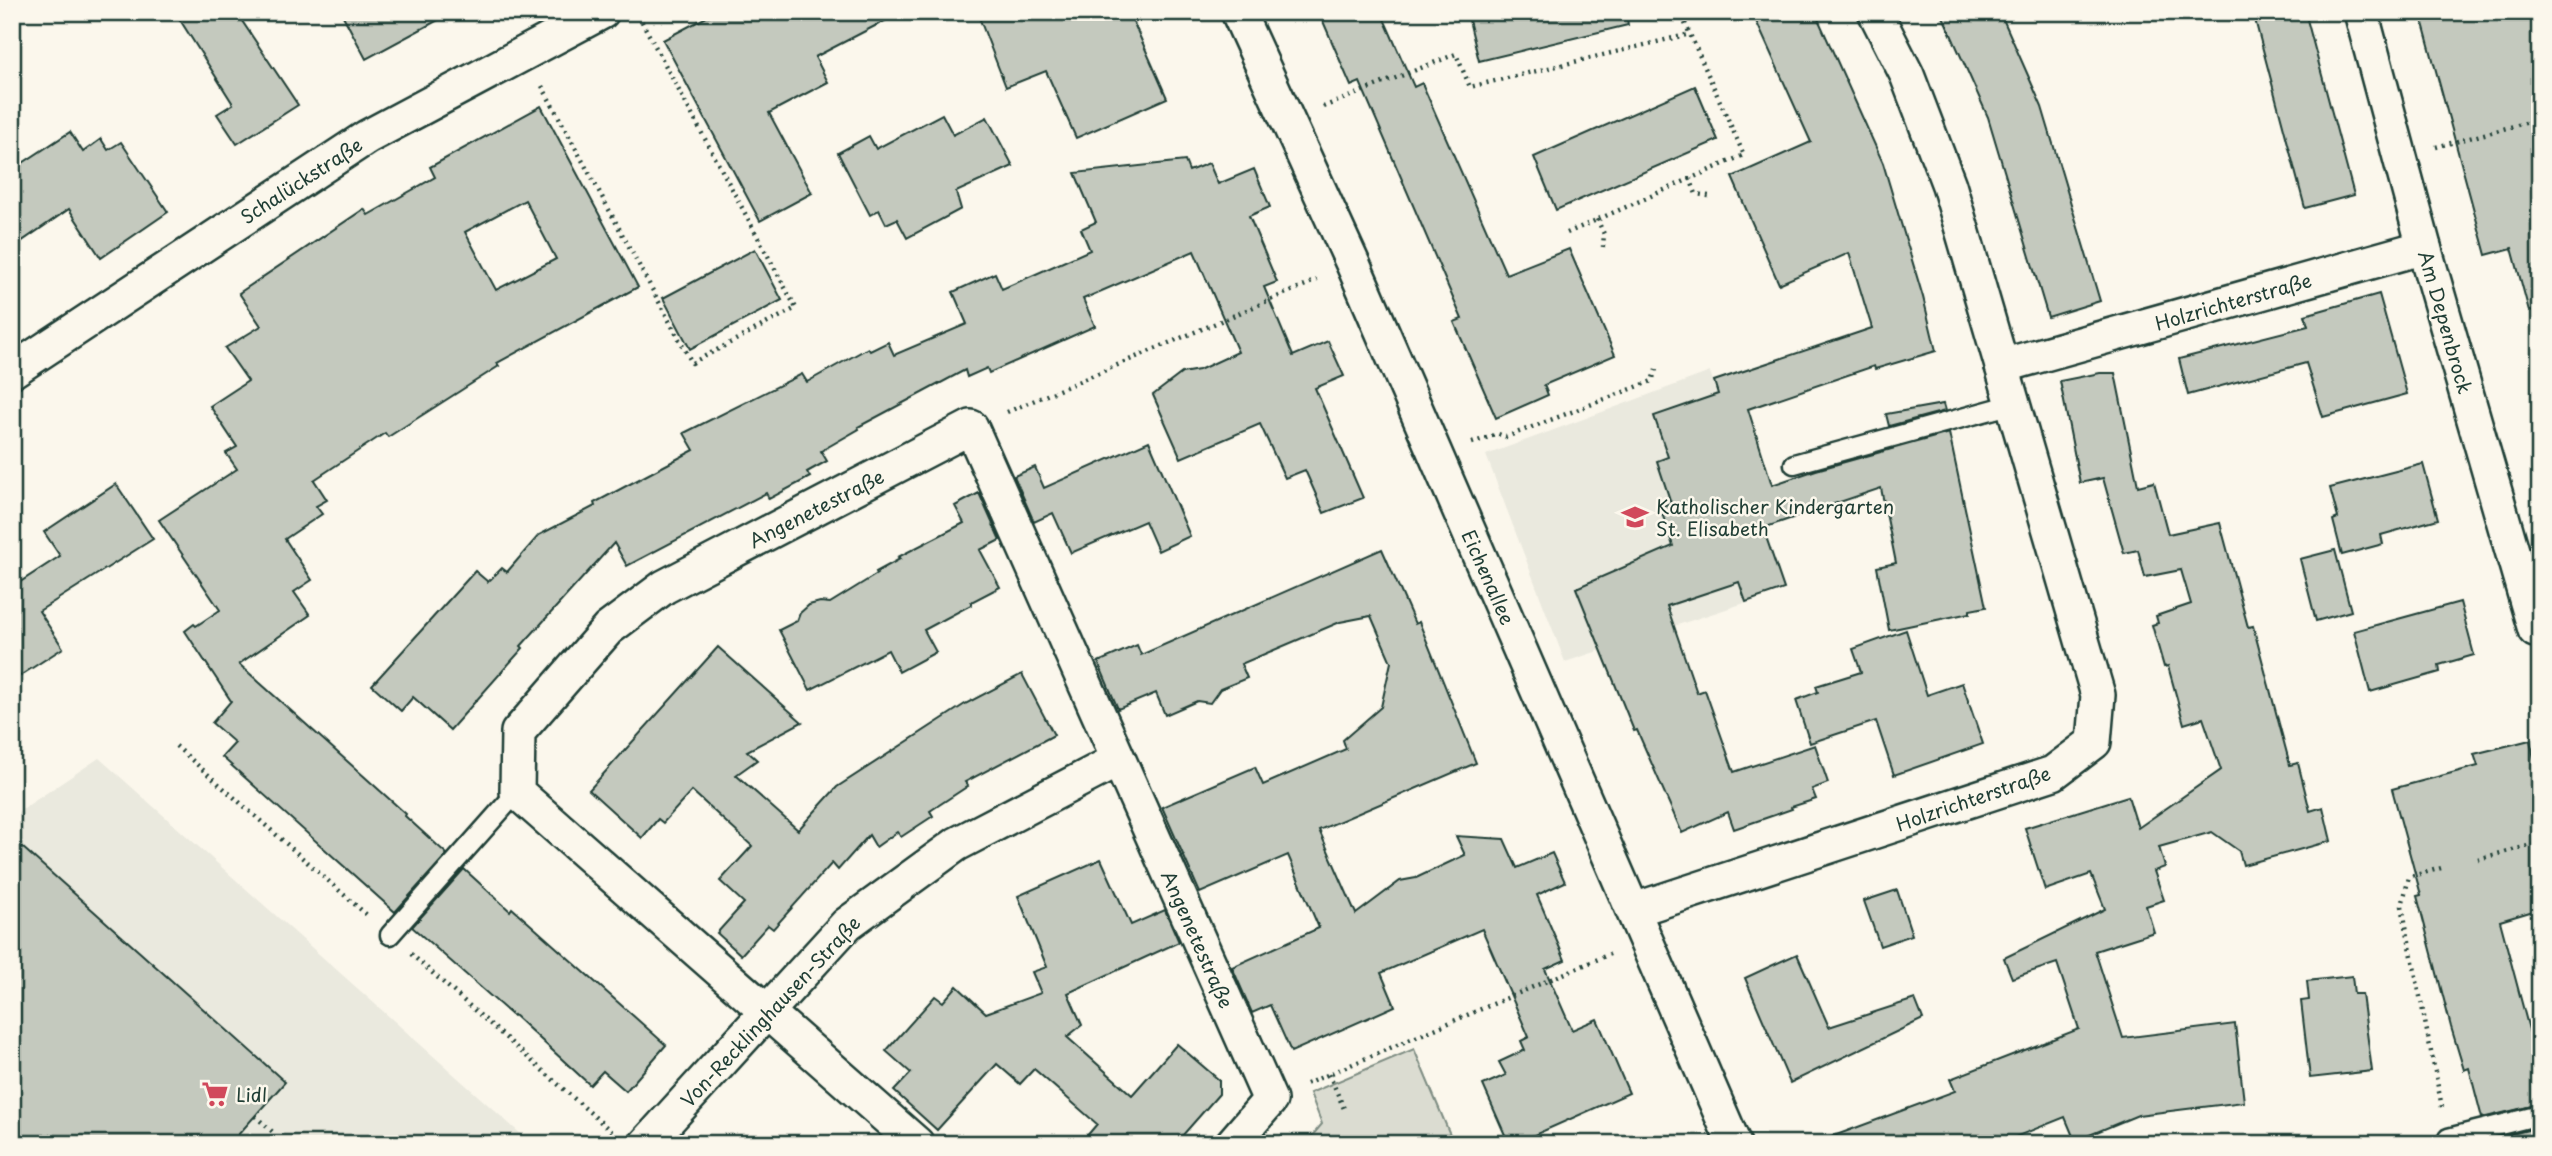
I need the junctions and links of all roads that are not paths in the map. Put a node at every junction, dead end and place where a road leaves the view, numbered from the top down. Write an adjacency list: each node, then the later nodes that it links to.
1 (602, 12): 7 (street, Schalückstraße)
2 (1238, 12): 13 (street, Eichenallee)
3 (1875, 12): 6 (street, Holzrichterstraße)
4 (2361, 12): 5 (street, Am Depenbrock)
5 (2424, 247): 6 (street, Holzrichterstraße); 10 (street, Am Depenbrock)
6 (2001, 366): 8 (street, Holzrichterstraße)
7 (12, 371)
8 (2013, 404): 9 (lane); 13 (street, Holzrichterstraße)
9 (1794, 464)
10 (2535, 630)
11 (1118, 760): 12 (street, Angenetestraße); 15 (street, Von-Recklinghausen-Straße); 20 (street, Angenetestraße)
12 (517, 792): 14 (lane); 15 (street)
13 (1640, 924): 21 (street, Eichenallee)
14 (390, 935)
15 (768, 1011): 18 (street, Von-Recklinghausen-Straße); 19 (street)
16 (2540, 1115): 17 (lane)
17 (2449, 1141)
18 (646, 1144)
19 (917, 1144)
20 (1232, 1144)
21 (1734, 1144)

